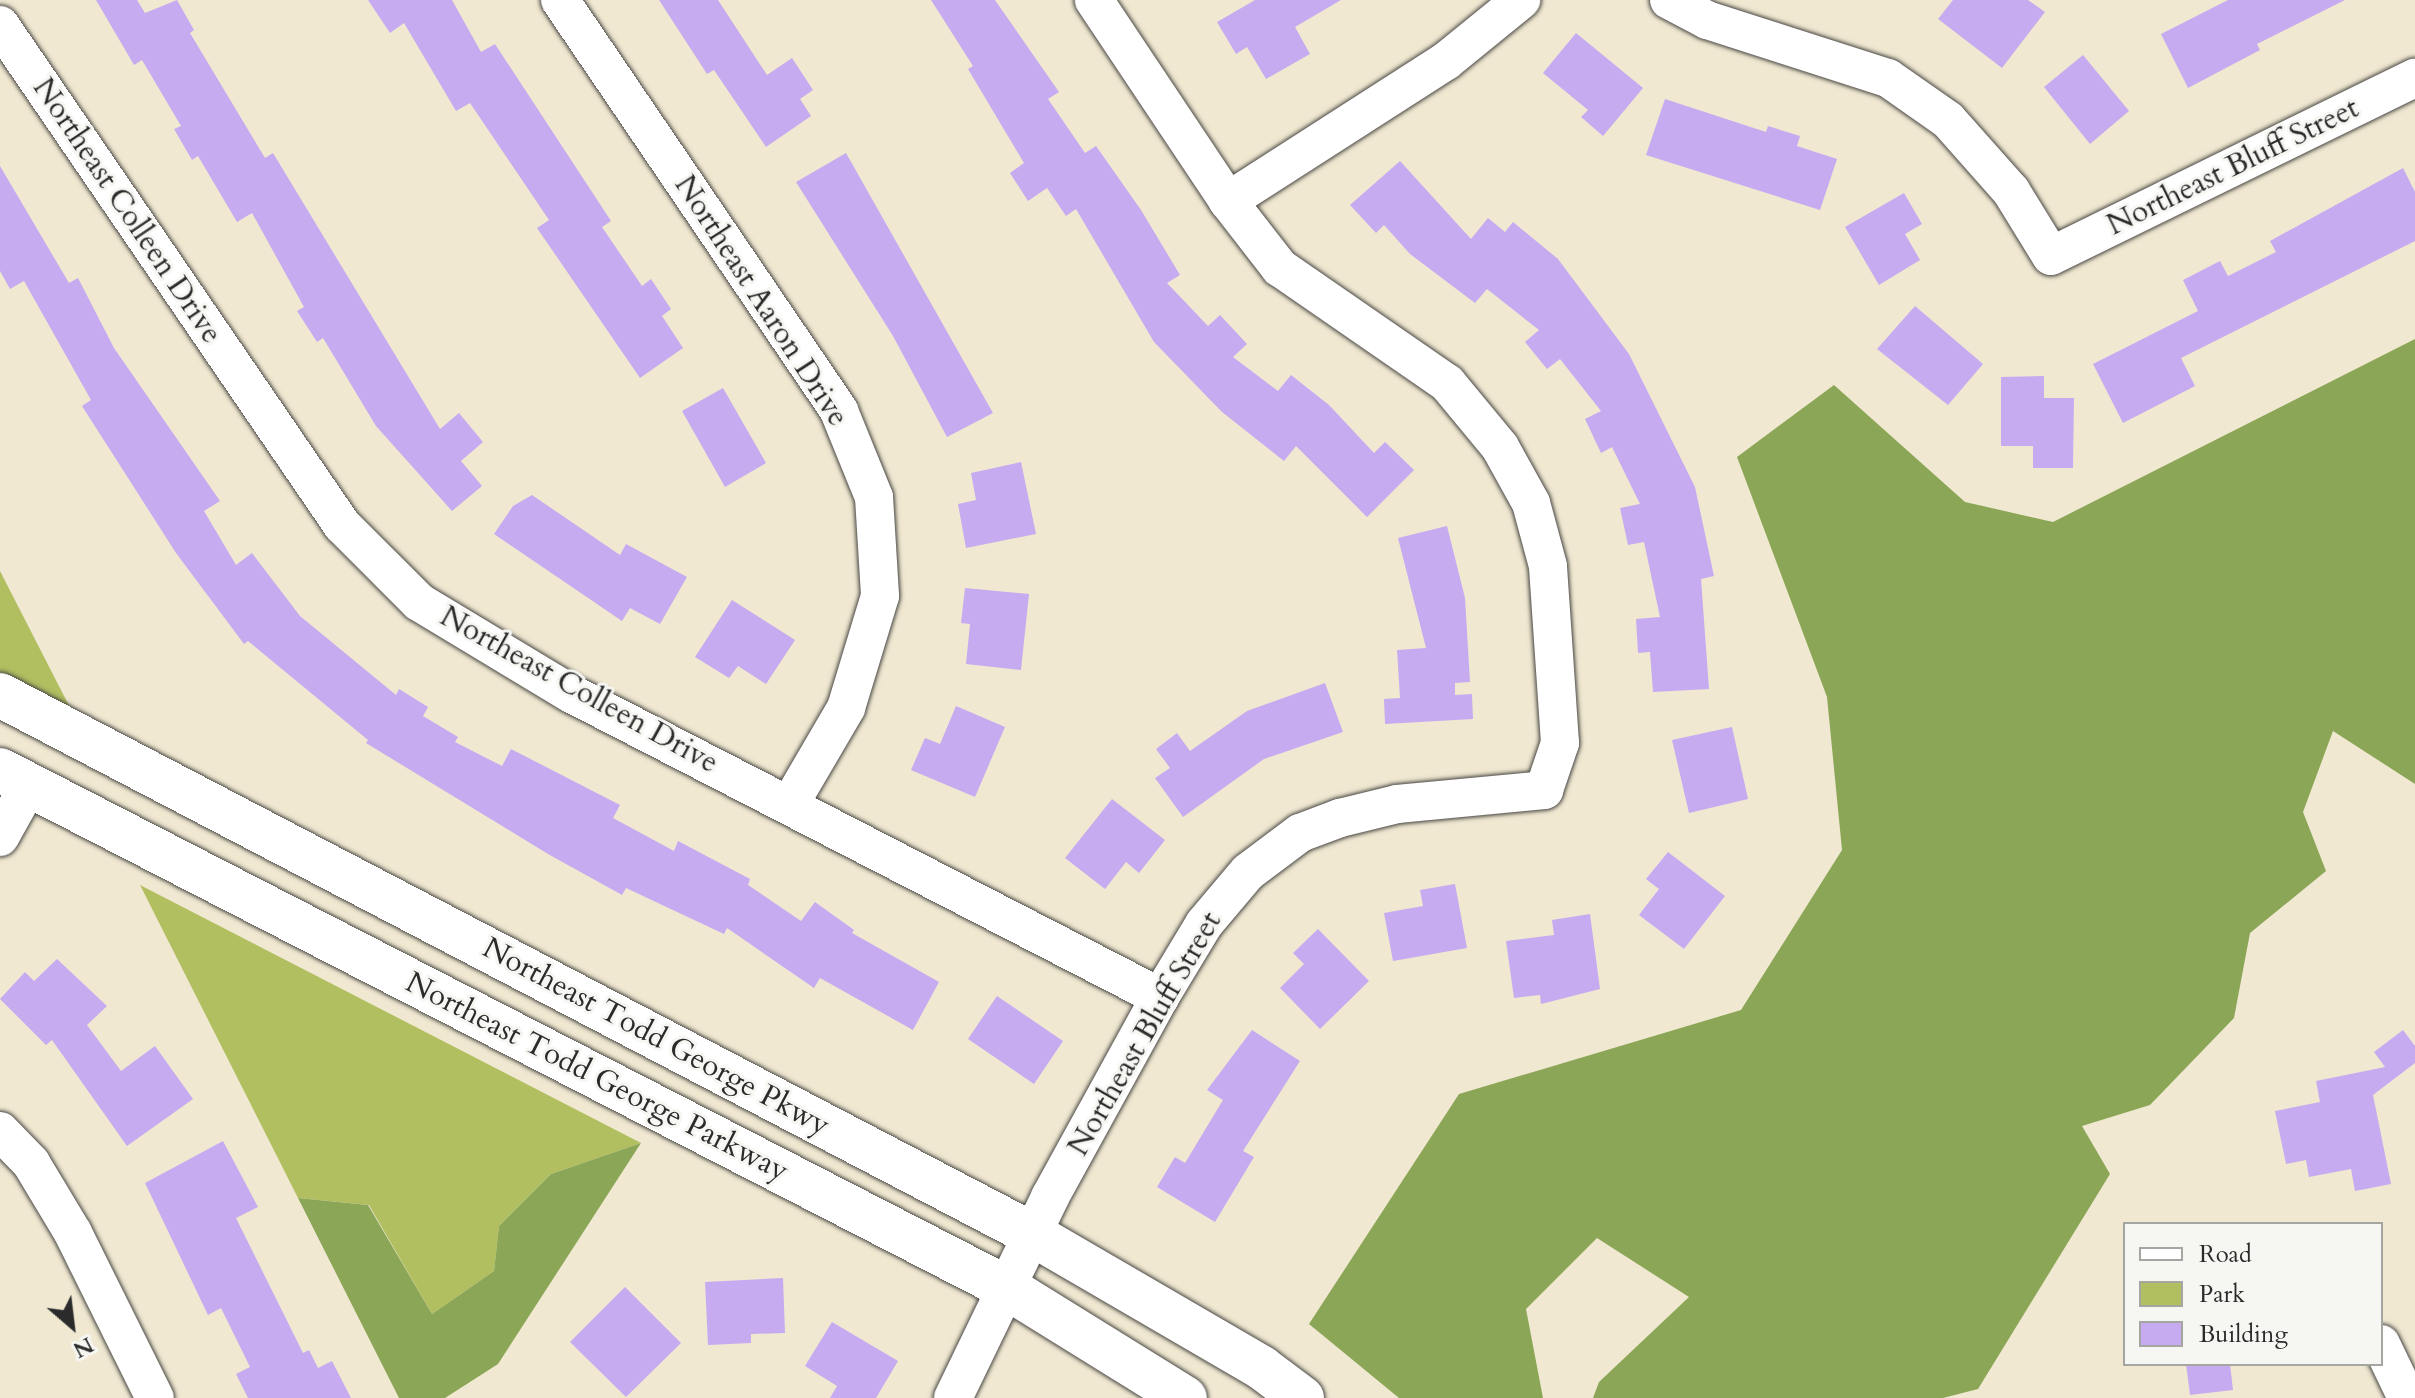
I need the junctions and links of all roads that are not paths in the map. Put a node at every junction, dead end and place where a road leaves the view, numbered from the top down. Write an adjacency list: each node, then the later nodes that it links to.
1 (560, 0): 10 (street, Northeast Aaron Drive)
2 (1094, 0): 7 (street)
3 (1521, 0): 7 (street)
4 (1669, 0): 6 (street, Northeast Bluff Street)
5 (0, 25): 10 (street, Northeast Colleen Drive)
6 (2415, 78)
7 (1228, 201): 12 (street, Northeast Bluff Street)
8 (0, 695): 14 (main road, Northeast Todd George Pkwy)
9 (14, 778): 11 (street); 15 (main road, Northeast Todd George Parkway)
10 (790, 804): 12 (street, Northeast Colleen Drive)
11 (0, 837)
12 (1160, 997): 14 (street, Northeast Bluff Street)
13 (0, 1131): 17 (street)
14 (1032, 1234): 15 (street, Northeast Bluff Street); 20 (main road, Northeast Todd George Pkwy)
15 (1009, 1289): 18 (street, Northeast Bluff Street); 19 (main road, Northeast Todd George Parkway)
16 (2383, 1348): 21 (street)
17 (155, 1398)
18 (953, 1398)
19 (1185, 1398)
20 (1302, 1398)
21 (2407, 1398)

